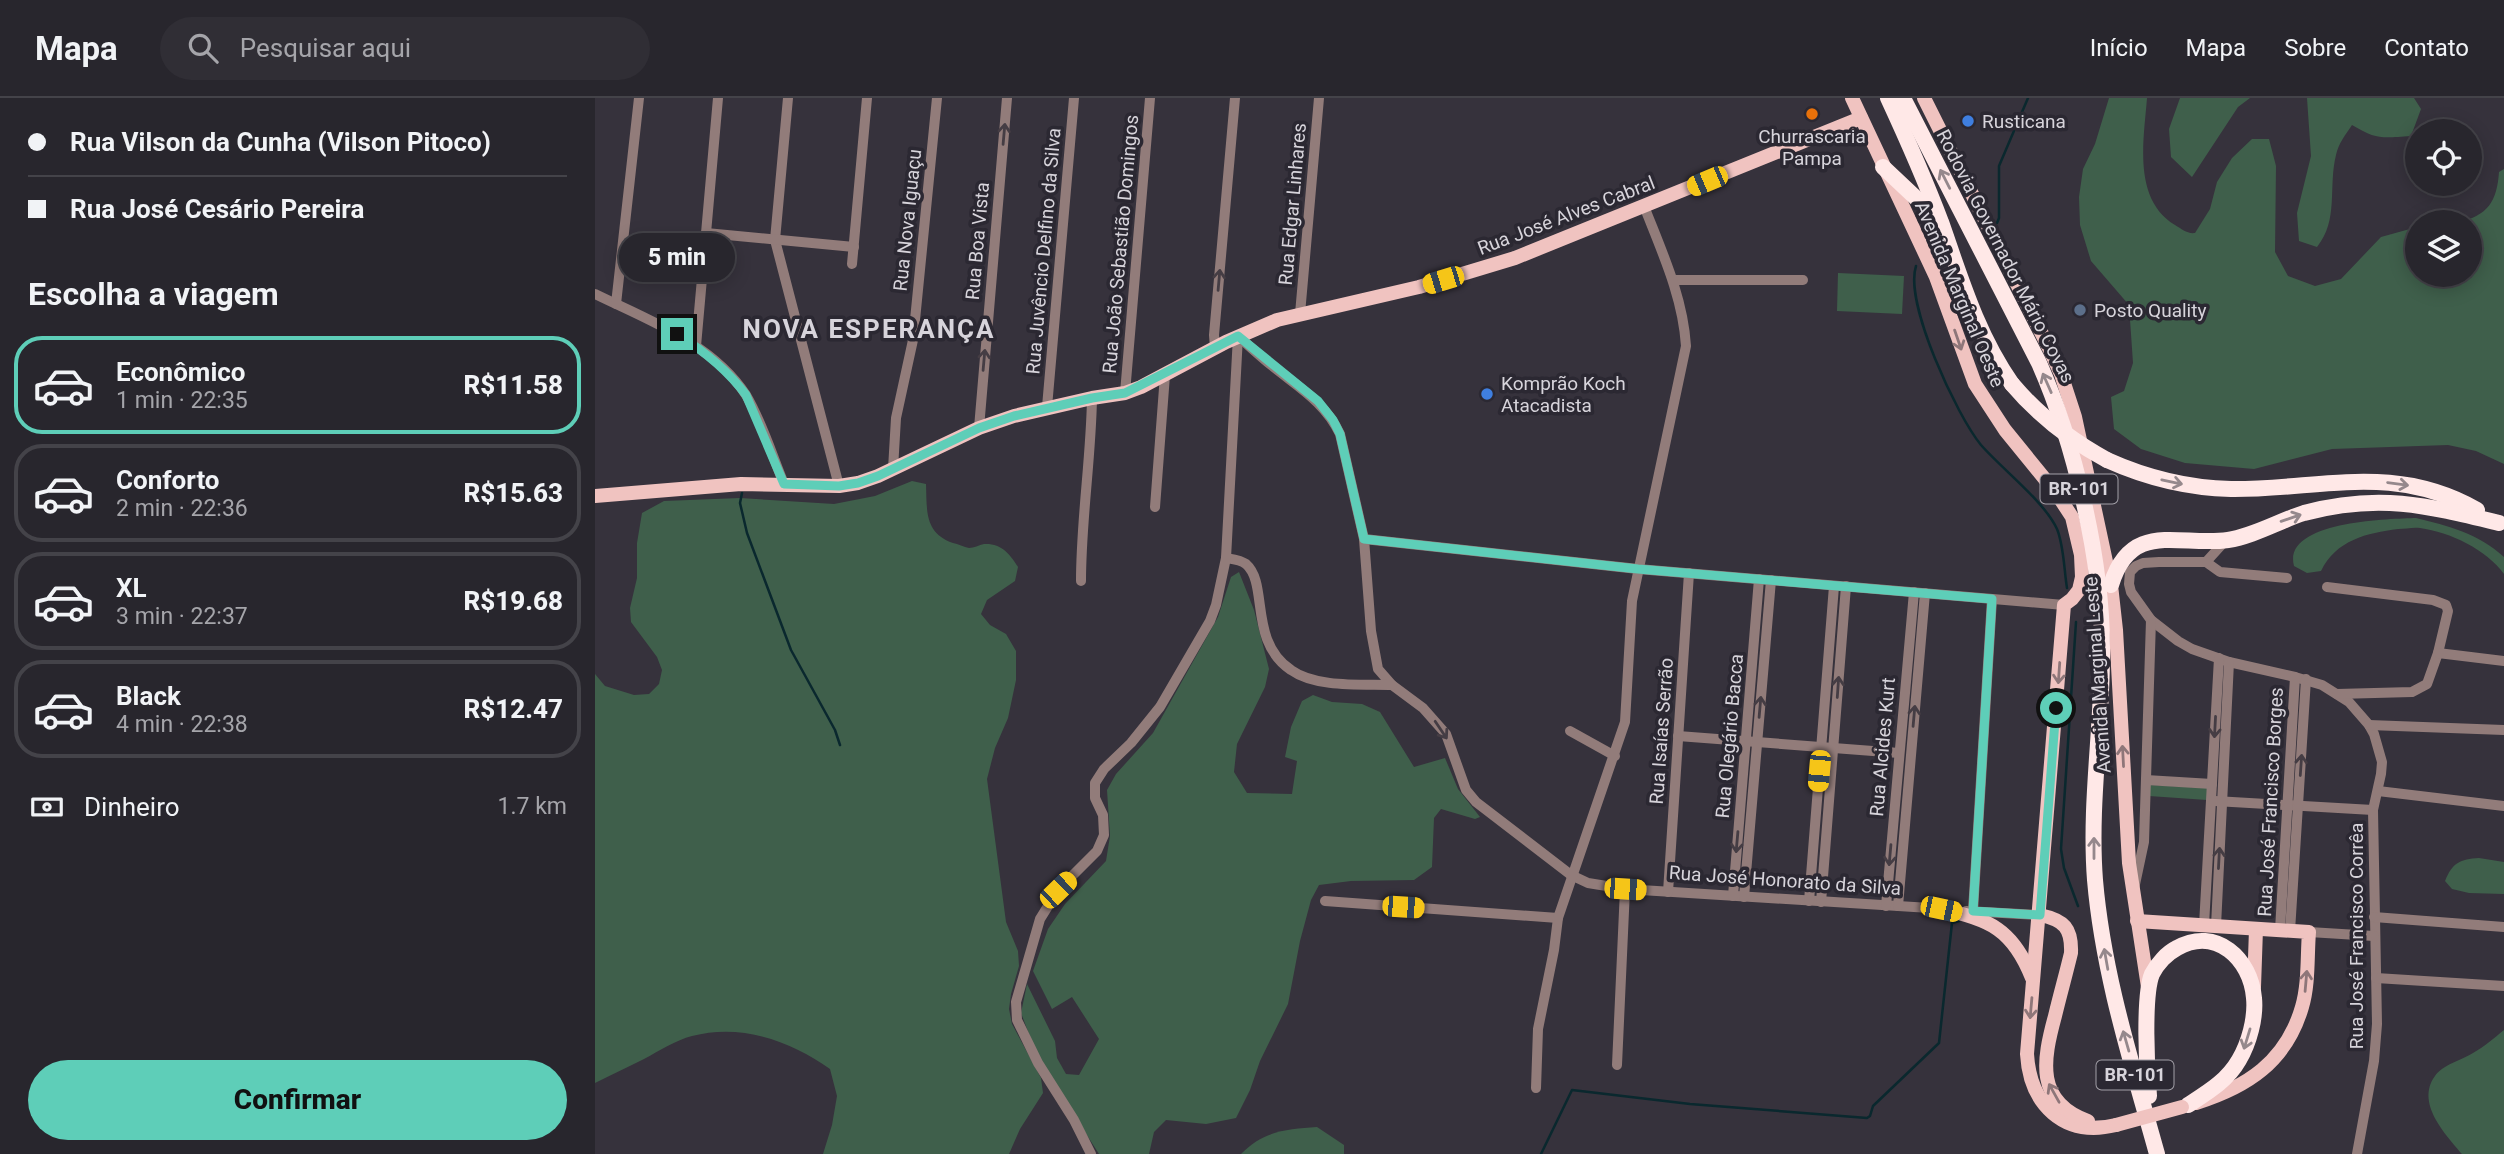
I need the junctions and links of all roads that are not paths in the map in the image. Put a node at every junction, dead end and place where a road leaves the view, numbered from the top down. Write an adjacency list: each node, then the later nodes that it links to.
1 (639, 98): 26 (street)
2 (718, 98): 19 (street)
3 (788, 98): 20 (street)
4 (867, 98): 21 (street)
5 (937, 98): 36 (street, Rua Nova Iguaçu)
6 (1007, 98): 35 (street, Rua Boa Vista, one-way to 6)
7 (1074, 98): 34 (street, Rua Juvêncio Delfino da Silva)
8 (1150, 98): 32 (street, Rua João Sebastião Domingos)
9 (1235, 98): 30 (street, one-way to 9)
10 (1319, 98): 27 (street, Rua Edgar Linhares)
11 (1852, 98): 15 (main road, Avenida Marginal Oeste)
12 (1888, 98): 18 (highway, Rodovia Governador Mário Covas / BR-101)
13 (1903, 98): 116 (highway, Rodovia Governador Mário Covas / BR-101, one-way to 13)
14 (1924, 98): 51 (main road, Avenida Marginal Leste)
15 (1861, 118): 16 (main road, Avenida Marginal Oeste); 17 (main road, Rua José Alves Cabral)
16 (1883, 166): 18 (highway); 56 (main road, Avenida Marginal Oeste, one-way to 56)
17 (1644, 206): 23 (street); 27 (main road, Rua José Alves Cabral)
18 (1940, 221): 41 (highway, Rodovia Governador Mário Covas / BR-101, one-way to 41, bridge)
19 (706, 233): 20 (street); 29 (street)
20 (775, 240): 21 (street); 38 (street)
21 (853, 247): 22 (street)
22 (852, 264)
23 (1672, 280): 24 (street); 46 (street)
24 (1803, 280)
25 (595, 294): 26 (street)
26 (615, 304): 29 (street)
27 (1300, 314): 28 (main road, Rua José Alves Cabral)
28 (1238, 336): 30 (main road, Rua José Alves Cabral); 42 (street, Rua José Honorato da Silva); 44 (street)
29 (696, 346): 37 (street)
30 (1215, 348): 31 (main road, Rua José Alves Cabral)
31 (1165, 375): 32 (main road, Rua José Alves Cabral); 40 (street)
32 (1125, 393): 33 (main road, Rua José Alves Cabral)
33 (1092, 398): 34 (main road, Rua José Alves Cabral); 50 (street)
34 (1047, 407): 35 (main road, Rua José Alves Cabral)
35 (979, 428): 36 (main road, Rua José Alves Cabral)
36 (893, 469): 38 (main road, Rua José Alves Cabral)
37 (784, 484): 38 (main road, Rua José Alves Cabral); 39 (main road, Rua José Alves Cabral)
38 (839, 486)
39 (595, 496)
40 (1155, 507)
41 (2502, 525): 43 (highway, one-way to 41)
42 (1364, 539): 46 (street); 62 (street, Rua José Honorato da Silva)
43 (2226, 540): 45 (street); 51 (highway)
44 (1226, 558): 62 (street); 115 (street)
45 (2206, 562): 48 (street, Rua José Francisco Corrêa); 57 (street, Rua José Francisco Corrêa)
46 (1638, 569): 47 (street); 72 (street)
47 (1689, 573): 49 (street); 67 (street, Rua Isaías Serrão)
48 (2287, 578)
49 (1765, 580): 52 (street); 68 (street, Rua Olegário Bacca)
50 (1081, 581)
51 (2111, 585): 85 (main road, Avenida Marginal Leste, one-way to 51)
52 (1840, 586): 54 (street); 69 (street); 70 (street, one-way to 52)
53 (2327, 587): 58 (street)
54 (1919, 593): 55 (street); 71 (street, Rua Alcides Kurt)
55 (1992, 599): 56 (street); 93 (street)
56 (2064, 605): 94 (main road, one-way to 94)
57 (2151, 620): 59 (street, Rua José Francisco Corrêa); 73 (street)
58 (2438, 653): 60 (street); 63 (street)
59 (2224, 660): 61 (street, Rua José Francisco Corrêa); 74 (street, one-way to 74); 76 (street)
60 (2504, 661)
61 (2300, 678): 63 (street, Rua José Francisco Corrêa); 77 (street, Rua José Francisco Borges)
62 (1391, 685): 82 (street, Rua José Honorato da Silva, one-way to 82)
63 (2337, 694): 64 (street, Rua José Francisco Corrêa)
64 (2369, 724): 65 (street); 75 (street, Rua José Francisco Corrêa)
65 (2504, 730)
66 (1570, 731): 72 (street)
67 (1678, 736): 68 (street); 84 (street, Rua Isaías Serrão)
68 (1752, 741): 69 (street); 86 (street, Rua Olegário Bacca)
69 (1821, 747): 70 (street); 80 (street)
70 (1833, 748): 71 (street); 81 (street)
71 (1904, 749): 90 (street, Rua Alcides Kurt, one-way to 90); 91 (street, Rua Alcides Kurt)
72 (1615, 756): 82 (street)
73 (2146, 780): 74 (street); 85 (street)
74 (2212, 784): 76 (street)
75 (2378, 791): 78 (street); 79 (street, Rua José Francisco Corrêa)
76 (2216, 801): 77 (street); 98 (street)
77 (2293, 805): 79 (street); 102 (street, Rua José Francisco Borges)
78 (2504, 806)
79 (2373, 810): 95 (street, Rua José Francisco Corrêa)
80 (1815, 818): 81 (street); 88 (street)
81 (1828, 818): 89 (street)
82 (1571, 875): 83 (street, Rua José Honorato da Silva); 96 (street)
83 (1625, 889): 84 (street, Rua José Honorato da Silva); 111 (street)
84 (1668, 892): 86 (street, Rua José Honorato da Silva)
85 (2133, 895): 97 (main road, Avenida Marginal Leste)
86 (1738, 897): 88 (street, Rua José Honorato da Silva)
87 (1325, 901): 96 (street)
88 (1809, 901): 89 (street, Rua José Honorato da Silva)
89 (1821, 902): 90 (street, Rua José Honorato da Silva)
90 (1886, 906): 91 (street, Rua José Honorato da Silva)
91 (1898, 906): 92 (street, Rua José Honorato da Silva)
92 (1941, 909): 93 (main road)
93 (1973, 914): 94 (street); 107 (main road)
94 (2040, 915): 107 (main road); 114 (main road, one-way to 94)
95 (2374, 917): 99 (street); 104 (street, Rua José Francisco Corrêa)
96 (1558, 918): 112 (street)
97 (2137, 921): 98 (main road); 109 (main road, Avenida Marginal Leste)
98 (2210, 926): 100 (main road)
99 (2504, 927)
100 (2236, 928): 101 (main road); 105 (main road)
101 (2256, 929): 102 (main road); 110 (main road)
102 (2285, 931): 103 (main road)
103 (2309, 932): 104 (street); 113 (main road, one-way to 103)
104 (2374, 936): 106 (street, Rua José Francisco Corrêa)
105 (2188, 942): 109 (highway); 110 (highway)
106 (2376, 978): 108 (street); 117 (street, Rua José Francisco Corrêa)
107 (2033, 981): 114 (main road, one-way to 114)
108 (2504, 986)
109 (2148, 992): 116 (highway)
110 (2254, 998): 113 (highway, one-way to 113)
111 (1617, 1065)
112 (1536, 1088)
113 (2185, 1106): 114 (main road, bridge)
114 (2113, 1126)
115 (1091, 1154)
116 (2158, 1154)
117 (2357, 1154)

